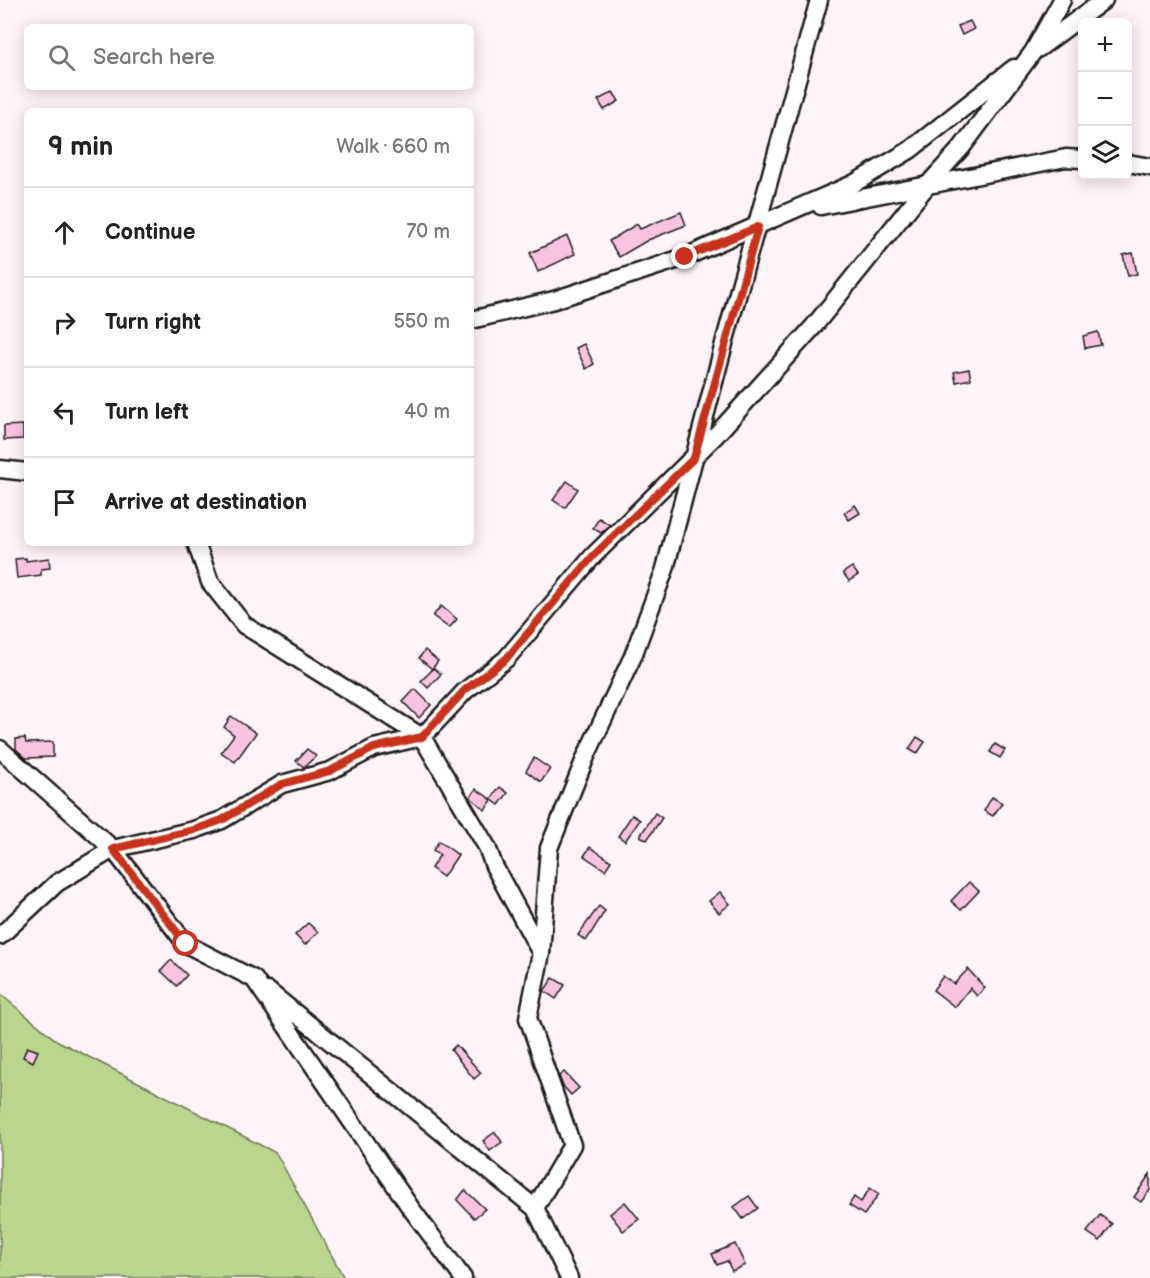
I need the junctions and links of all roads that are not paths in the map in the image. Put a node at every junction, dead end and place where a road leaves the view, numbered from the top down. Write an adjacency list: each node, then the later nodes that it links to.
1 (819, 0): 10 (street)
2 (1062, 0): 4 (street)
3 (1104, 0): 4 (street)
4 (1033, 52): 8 (street); 9 (street)
5 (1078, 159): 8 (street)
6 (1132, 164): 7 (street)
7 (1150, 167)
8 (925, 188): 9 (street); 12 (street)
9 (791, 212): 10 (street)
10 (758, 227): 11 (street); 12 (street)
11 (474, 319)
12 (694, 458): 16 (street); 20 (street)
13 (0, 469): 14 (street)
14 (24, 472)
15 (197, 546): 16 (street)
16 (422, 737): 18 (street); 20 (street)
17 (0, 749): 18 (street)
18 (113, 849): 19 (street); 21 (street)
19 (0, 936)
20 (541, 953): 22 (street)
21 (254, 979): 22 (street); 23 (street)
22 (535, 1208): 24 (street)
23 (463, 1278)
24 (569, 1278)

